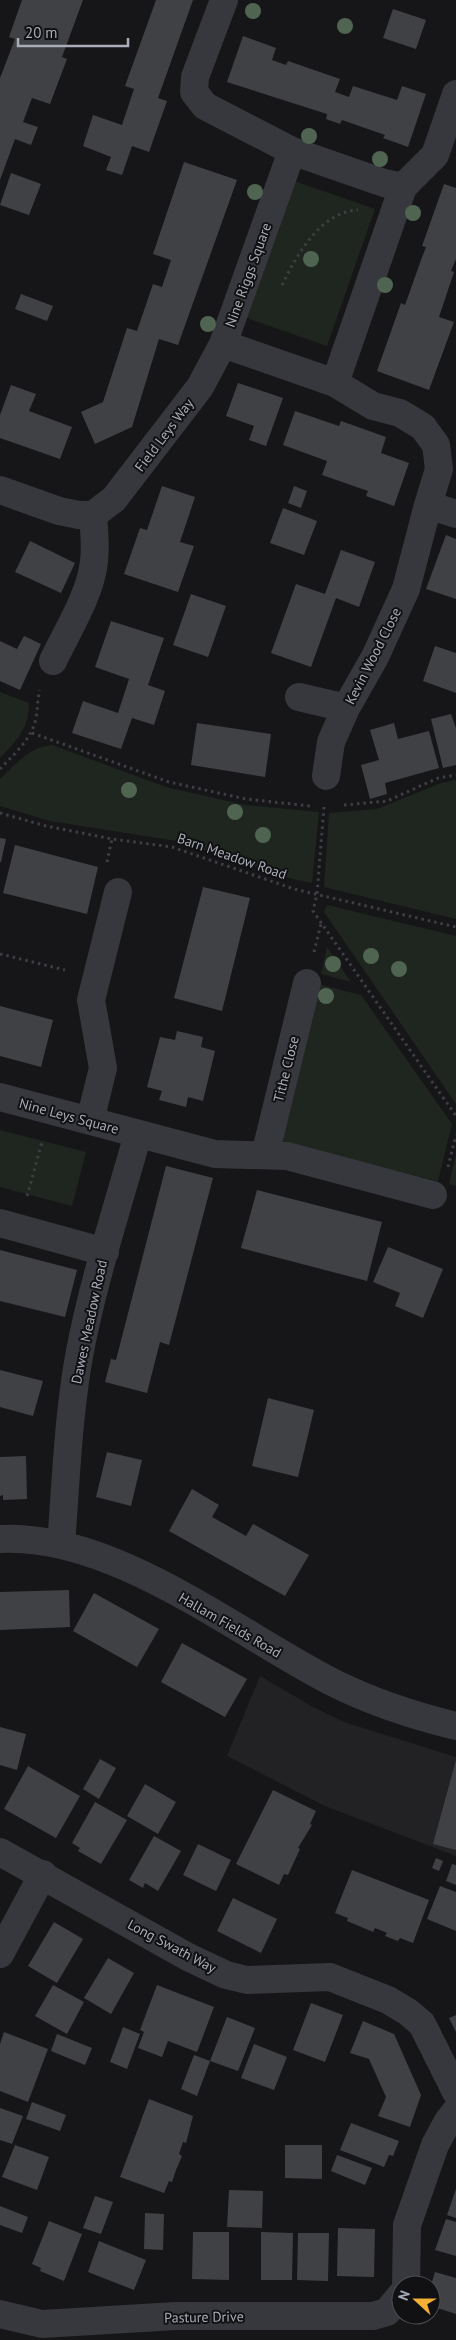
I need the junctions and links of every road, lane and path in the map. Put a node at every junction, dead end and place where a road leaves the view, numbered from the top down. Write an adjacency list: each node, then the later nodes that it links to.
1 (224, 0): 3 (street)
2 (456, 95): 4 (street)
3 (292, 151): 4 (street); 7 (street, Nine Riggs Square)
4 (403, 187): 5 (street)
5 (394, 214): 6 (path); 8 (street)
6 (281, 287)
7 (223, 344): 8 (street, Nine Riggs Square); 12 (street, Field Leys Way)
8 (335, 383): 10 (street, Nine Riggs Square)
9 (0, 490): 12 (street)
10 (428, 505): 11 (street); 15 (street, Kevin Wood Close)
11 (456, 514)
12 (93, 515): 13 (street)
13 (52, 661): 16 (path)
14 (299, 697): 15 (street)
15 (346, 708): 19 (street, Kevin Wood Close)
16 (32, 733): 17 (path); 22 (path)
17 (0, 769)
18 (456, 775): 21 (path)
19 (326, 776): 22 (path)
20 (333, 806): 22 (path)
21 (342, 806)
22 (324, 807): 25 (path)
23 (0, 813): 25 (path, Barn Meadow Road)
24 (118, 892): 33 (street)
25 (317, 894): 26 (path, Barn Meadow Road); 32 (path)
26 (456, 928)
27 (0, 954): 28 (path)
28 (50, 967)
29 (307, 983): 35 (street, Tithe Close)
30 (0, 1097): 31 (street, Nine Leys Square)
31 (51, 1110): 33 (street, Nine Leys Square); 37 (path)
32 (456, 1116)
33 (90, 1121): 34 (street, Nine Leys Square)
34 (138, 1134): 35 (street); 38 (street, Dawes Meadow Road)
35 (265, 1155): 36 (street)
36 (433, 1195)
37 (9, 1226): 38 (street)
38 (104, 1252): 40 (street, Dawes Meadow Road)
39 (0, 1540): 40 (street, Hallam Fields Road)
40 (61, 1545): 41 (street, Hallam Fields Road)
41 (456, 1726)
42 (0, 1852): 43 (street, Long Swath Way)
43 (43, 1874): 44 (street); 45 (street, Long Swath Way)
44 (0, 1954)
45 (456, 2092)
46 (456, 2111): 47 (street)
47 (406, 2275)
48 (391, 2307): 49 (street, Pasture Drive)
49 (0, 2314)

